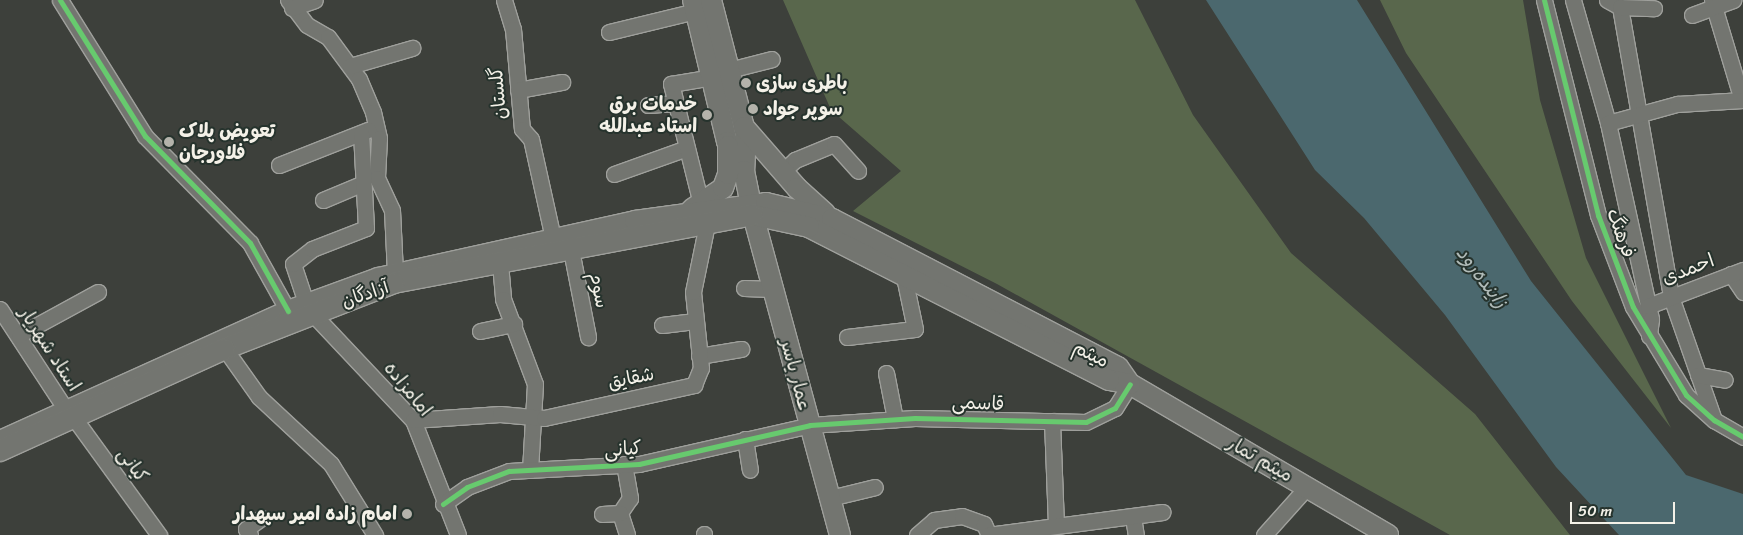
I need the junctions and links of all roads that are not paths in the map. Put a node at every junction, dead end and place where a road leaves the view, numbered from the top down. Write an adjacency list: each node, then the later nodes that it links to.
1 (60, 0): 55 (street)
2 (315, 0): 7 (street)
3 (504, 0): 19 (street, گلستان)
4 (1544, 0): 61 (street, فرهنگ)
5 (1573, 0): 24 (street, فرهنگ)
6 (1733, 0): 10 (street)
7 (290, 4): 16 (street)
8 (700, 4): 13 (street); 17 (main road, عمار یاسر)
9 (1613, 4): 11 (street); 23 (street)
10 (1714, 4): 12 (street); 20 (street)
11 (1654, 8)
12 (1692, 15)
13 (609, 32)
14 (412, 48): 16 (street)
15 (772, 59): 17 (street)
16 (350, 66): 25 (street)
17 (721, 73): 21 (street); 26 (main road, عمار یاسر); 28 (main road, عمار یاسر)
18 (562, 82): 19 (street)
19 (518, 90): 42 (street, گلستان)
20 (1742, 100): 23 (street)
21 (675, 103): 22 (street); 29 (street)
22 (648, 105)
23 (1639, 112): 24 (street); 52 (street)
24 (1608, 123): 53 (street, فرهنگ)
25 (377, 127): 27 (street); 47 (street)
26 (744, 127): 31 (main road, عمار یاسر); 32 (main road)
27 (361, 133): 30 (street); 35 (street)
28 (728, 142): 31 (main road, عمار یاسر); 37 (main road)
29 (687, 148): 34 (street); 37 (street)
30 (279, 165)
31 (744, 171): 38 (main road, عمار یاسر)
32 (782, 172): 33 (street); 40 (main road)
33 (858, 172)
34 (614, 174)
35 (361, 184): 36 (street); 55 (street)
36 (323, 200)
37 (701, 204): 39 (main road)
38 (752, 209): 39 (main road, آزادگان); 40 (main road, میثم); 41 (main road, آزادگان); 45 (main road, میثم); 49 (main road, عمار یاسر)
39 (679, 215): 42 (main road, آزادگان)
40 (832, 219): 70 (main road, میثم)
41 (707, 224): 43 (main road, آزادگان); 56 (street, شقایق)
42 (553, 238): 47 (main road, آزادگان)
43 (571, 250): 44 (main road, آزادگان); 62 (street, سوم)
44 (500, 263): 55 (main road, آزادگان); 57 (street)
45 (903, 272): 63 (street); 70 (main road, میثم)
46 (1737, 272): 51 (street); 52 (street, احمدی)
47 (395, 274): 55 (main road, آزادگان)
48 (744, 288): 49 (street)
49 (773, 289): 77 (main road, عمار یاسر)
50 (98, 292): 60 (street)
51 (1743, 292)
52 (1671, 297): 53 (street, احمدی); 68 (street)
53 (1648, 306): 61 (street, فرهنگ)
54 (0, 309): 60 (street, استاد شهریار)
55 (302, 309): 64 (main road, آزادگان); 71 (main road, آزادگان); 74 (street, امامزاده)
56 (695, 321): 58 (street); 66 (street, شقایق)
57 (514, 324): 59 (street); 72 (street)
58 (662, 325)
59 (480, 331)
60 (19, 335): 71 (street, استاد شهریار)
61 (1649, 336): 76 (street, فرهنگ)
62 (588, 337)
63 (847, 337)
64 (225, 349): 71 (main road, آزادگان); 97 (street)
65 (741, 349): 66 (street)
66 (699, 356): 72 (street, شقایق)
67 (886, 373): 73 (street)
68 (1698, 375): 69 (street); 76 (street)
69 (1725, 380)
70 (1130, 384): 75 (street, قاسمی); 86 (main road, میثم تمار)
71 (70, 414): 80 (main road, آزادگان); 81 (main road, آزادگان); 95 (street, کیانی)
72 (531, 417): 74 (street, شقایق); 83 (street)
73 (895, 419): 75 (street, قاسمی); 77 (street, قاسمی)
74 (413, 420): 88 (street, امامزاده)
75 (1052, 420): 94 (street)
76 (1714, 420): 78 (street, فرهنگ)
77 (810, 426): 79 (street, کیانی); 87 (main road, عمار یاسر)
78 (1743, 437)
79 (745, 439): 82 (street, کیانی); 84 (street)
80 (0, 441)
81 (0, 450)
82 (624, 464): 83 (street, کیانی); 90 (street)
83 (530, 470): 88 (street, کیانی)
84 (750, 470)
85 (874, 487): 87 (street)
86 (1308, 487): 104 (street); 105 (main road, میثم تمار)
87 (830, 498): 100 (main road, عمار یاسر)
88 (443, 504): 98 (street, امامزاده)
89 (1162, 512): 92 (street)
90 (620, 513): 91 (street); 99 (street)
91 (602, 514)
92 (1133, 516): 94 (street); 103 (street)
93 (261, 518): 96 (street)
94 (1056, 523): 102 (street)
95 (159, 535)
96 (250, 535)
97 (375, 535)
98 (458, 535)
99 (627, 535)
100 (840, 535)
101 (918, 535): 102 (street)
102 (988, 535)
103 (1136, 535)
104 (1264, 535)
105 (1388, 535)

